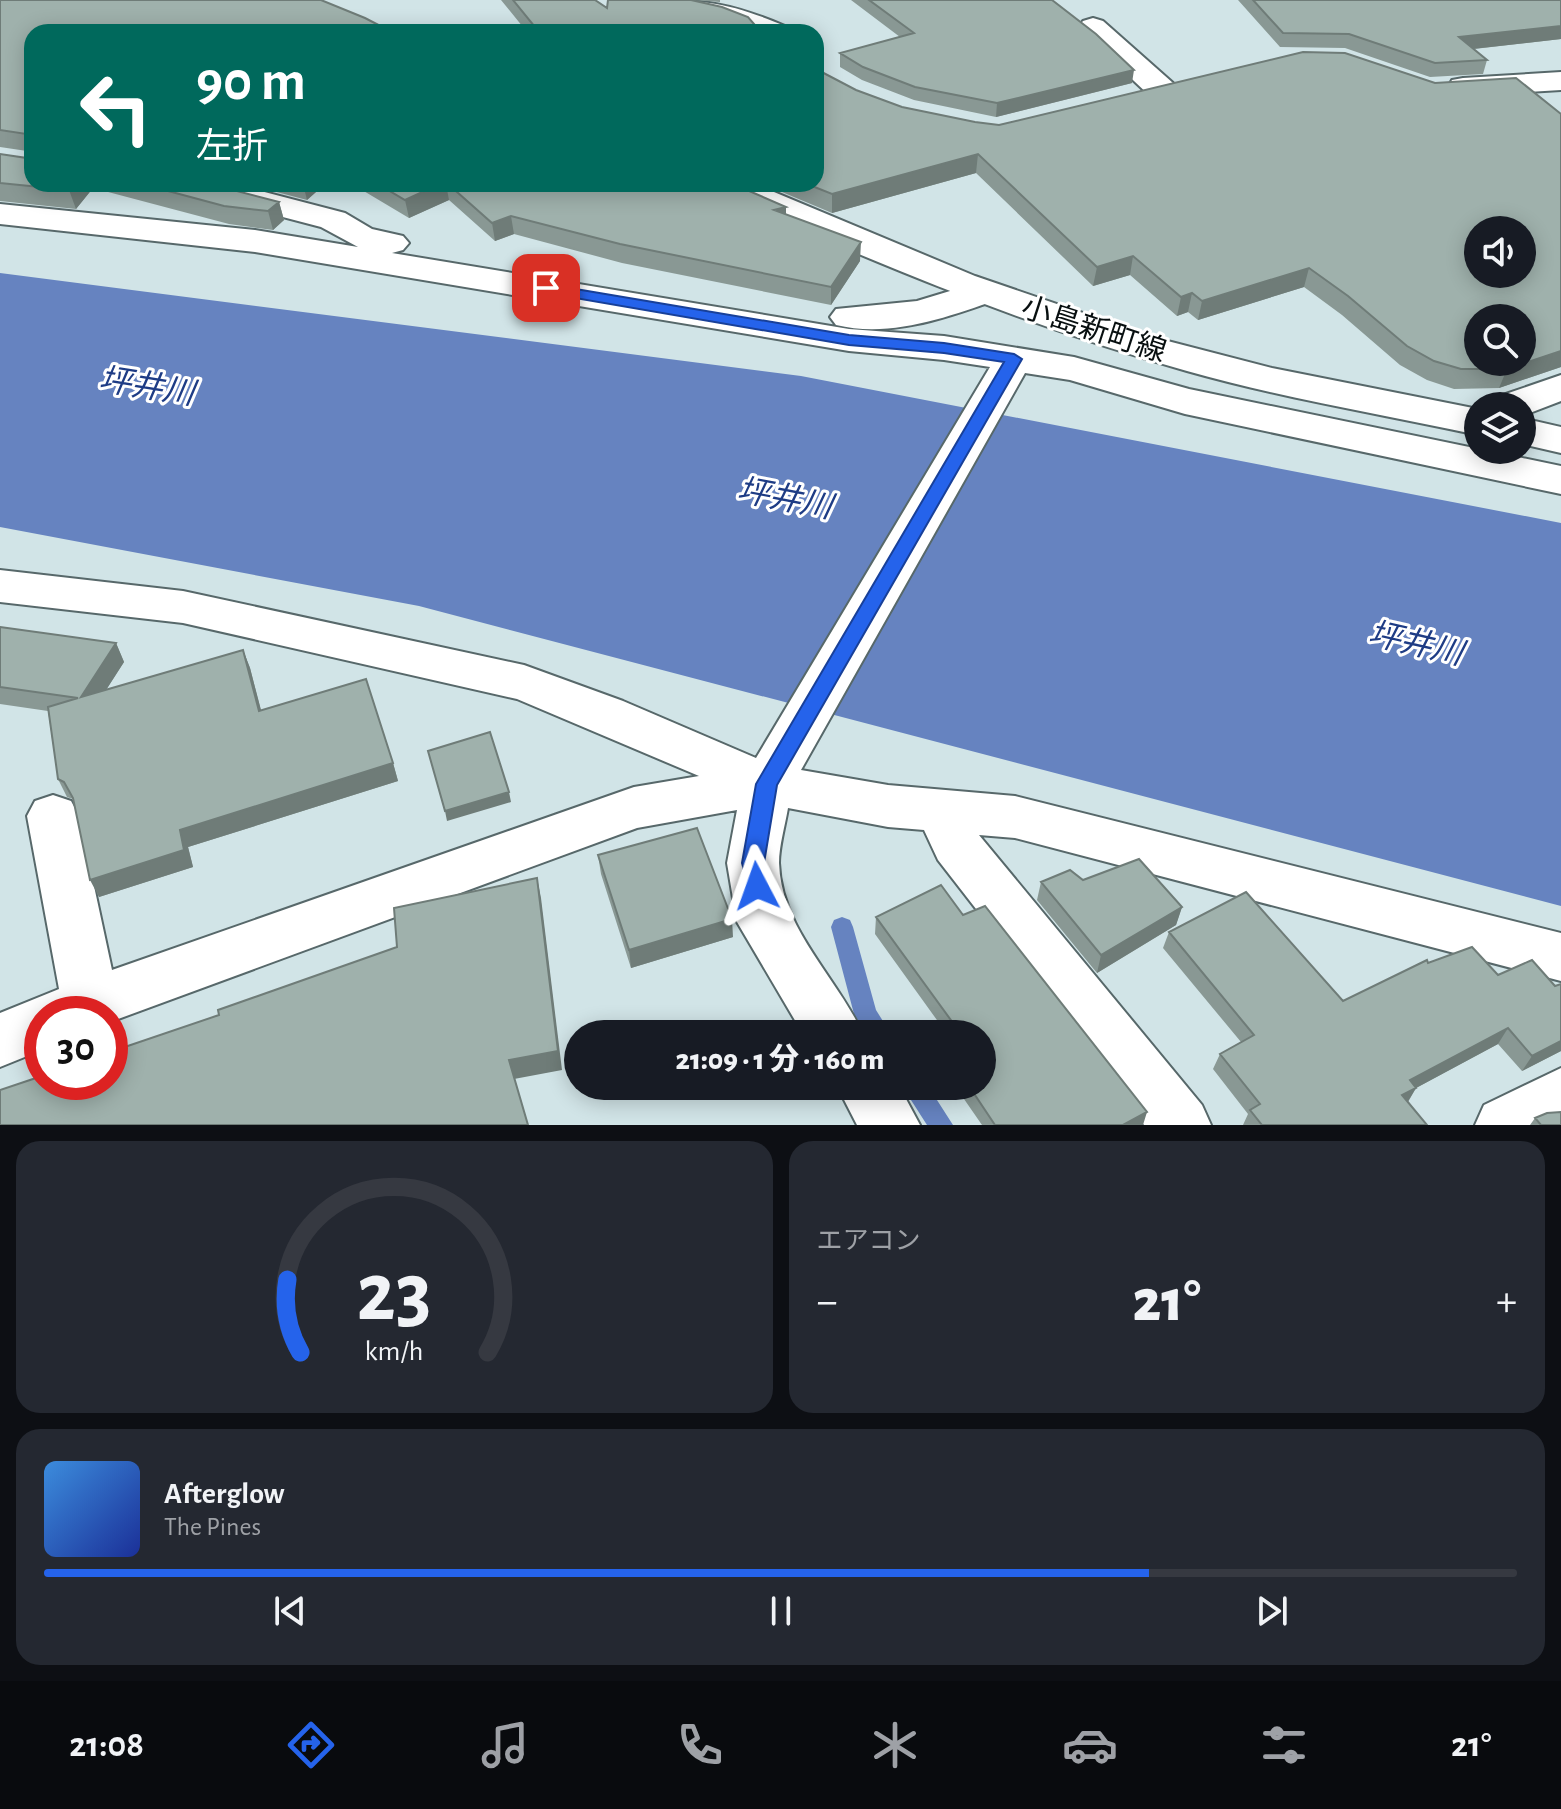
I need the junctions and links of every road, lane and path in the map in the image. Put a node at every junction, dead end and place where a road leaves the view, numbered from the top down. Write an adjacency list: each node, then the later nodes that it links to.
1 (661, 0): 2 (street)
2 (755, 24)
3 (1093, 27): 6 (street)
4 (1561, 81): 5 (street)
5 (1430, 89)
6 (1132, 97)
7 (226, 192): 10 (street)
8 (746, 192): 11 (street, 小島新町線)
9 (0, 214): 10 (street)
10 (609, 288): 11 (street); 12 (street)
11 (983, 292): 15 (street, 小島新町線)
12 (1009, 368): 18 (street); 20 (street)
13 (1561, 387): 14 (street)
14 (1536, 396)
15 (1464, 419)
16 (1536, 434): 17 (street)
17 (1561, 440)
18 (1561, 480)
19 (0, 586): 20 (street)
20 (778, 767): 21 (street); 25 (street); 26 (street)
21 (950, 813): 23 (street); 32 (street)
22 (53, 816): 24 (street)
23 (1561, 957)
24 (75, 996)
25 (111, 996)
26 (825, 1020)
27 (24, 1030): 28 (street)
28 (0, 1041)
29 (1561, 1096): 33 (street)
30 (875, 1100): 31 (street)
31 (890, 1125)
32 (1181, 1125)
33 (1505, 1125)

